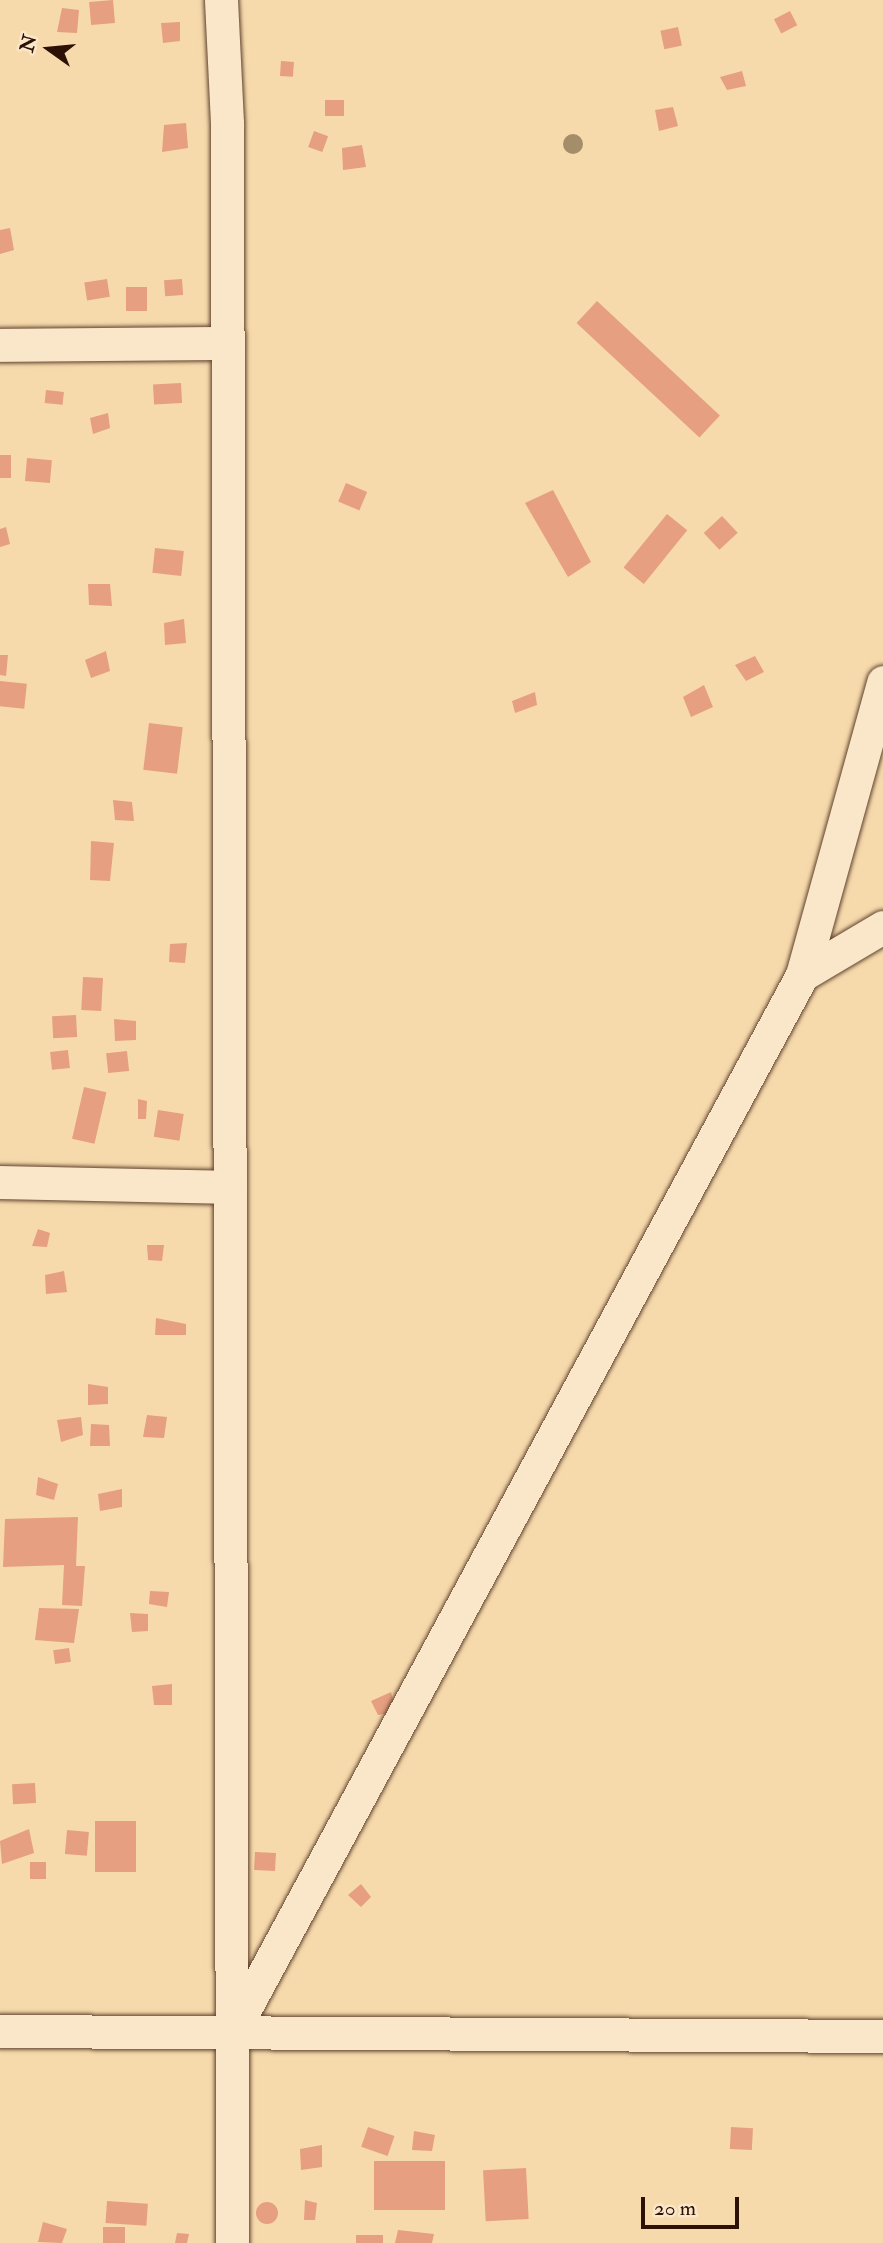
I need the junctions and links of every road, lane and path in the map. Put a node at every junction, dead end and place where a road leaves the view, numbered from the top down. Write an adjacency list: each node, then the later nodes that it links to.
1 (221, 0): 2 (street)
2 (228, 343): 3 (street); 8 (street)
3 (0, 345)
4 (883, 682): 6 (street)
5 (883, 927): 6 (street)
6 (802, 975): 10 (street)
7 (0, 1182): 8 (street)
8 (230, 1186): 10 (street)
9 (0, 2031): 10 (street)
10 (232, 2033): 11 (street); 12 (street)
11 (883, 2036)
12 (232, 2243)

